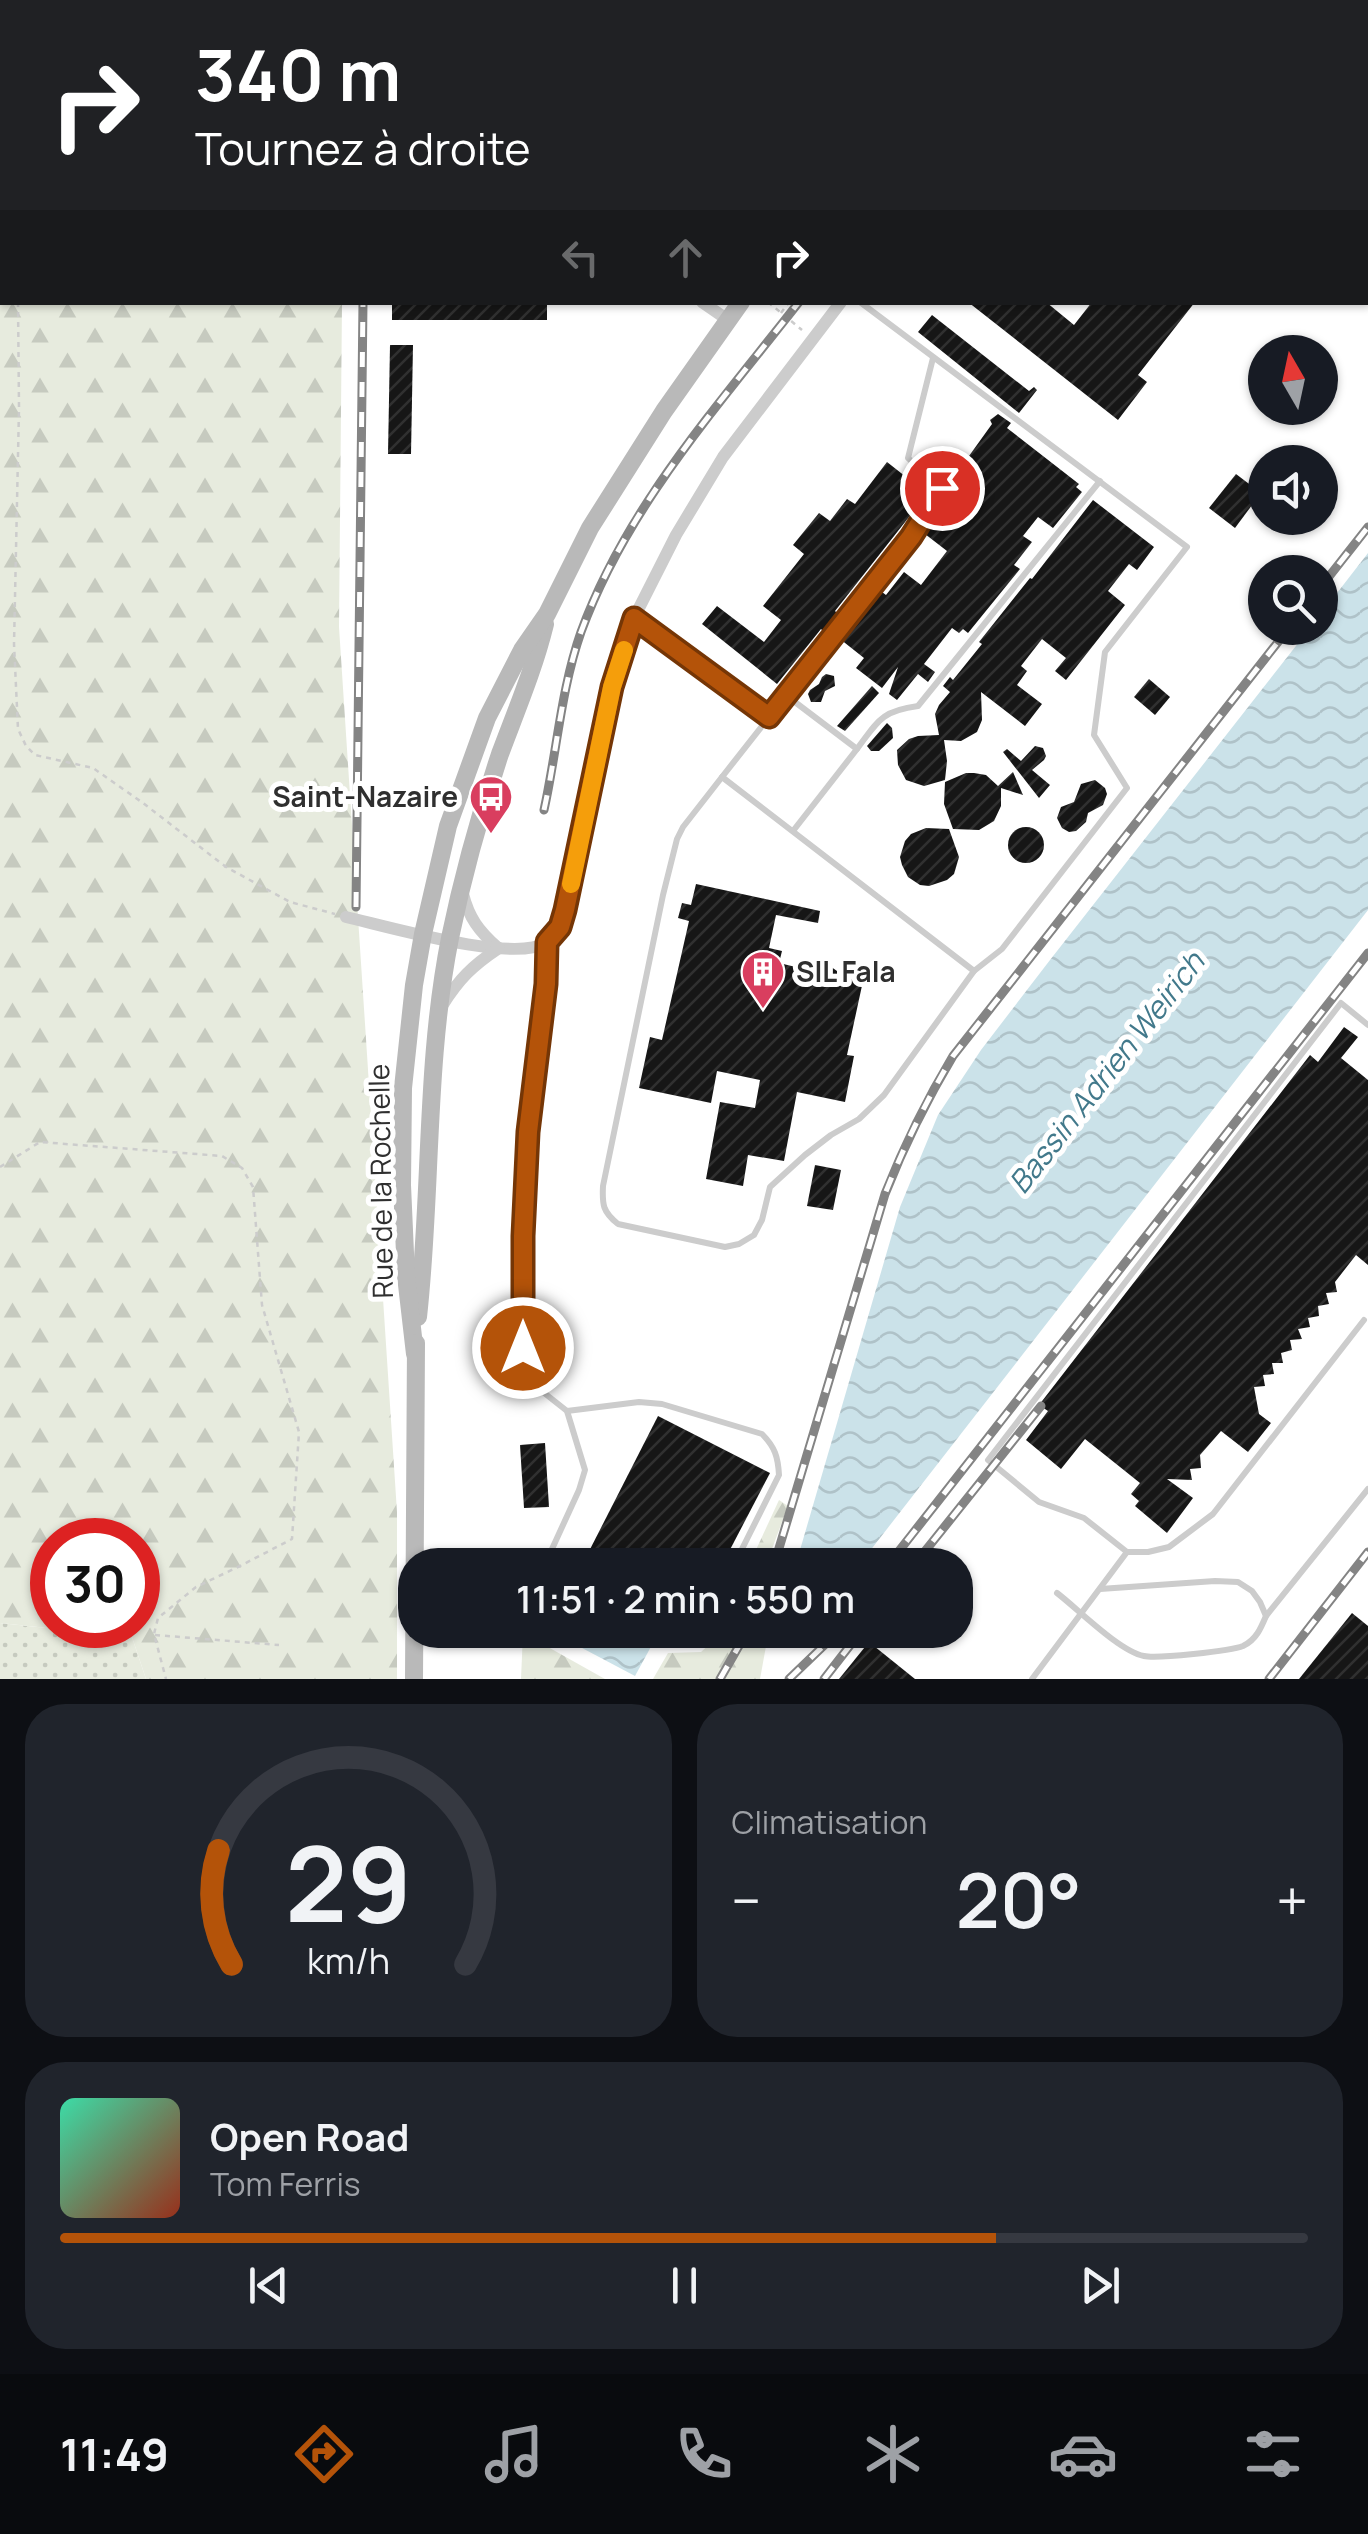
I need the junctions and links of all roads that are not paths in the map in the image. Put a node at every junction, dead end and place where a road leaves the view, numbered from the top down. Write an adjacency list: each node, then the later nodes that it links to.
1 (706, 305): 5 (street)
2 (740, 305): 5 (main road, Rue de la Rochelle)
3 (839, 305): 9 (street)
4 (864, 305): 6 (lane)
5 (728, 320): 8 (main road, Rue de la Rochelle)
6 (933, 358): 7 (lane); 10 (lane)
7 (1100, 482): 12 (lane); 21 (lane)
8 (547, 614): 15 (main road, Rue de la Rochelle); 17 (main road, Rue de la Rochelle)
9 (634, 618): 11 (lane); 19 (street)
10 (787, 696): 11 (lane); 12 (lane)
11 (769, 717): 13 (lane)
12 (856, 749): 14 (lane)
13 (722, 776): 14 (lane); 21 (lane)
14 (793, 832): 21 (lane)
15 (462, 888): 18 (main road, Rue de la Rochelle); 20 (street)
16 (346, 917): 17 (street)
17 (423, 934): 18 (street); 26 (main road, Rue de la Rochelle)
18 (450, 940): 20 (street); 22 (main road, Rue de la Rochelle)
19 (547, 942): 20 (street); 25 (street)
20 (499, 948): 22 (street)
21 (974, 971)
22 (440, 1010): 26 (main road, Rue de la Rochelle)
23 (1368, 1025): 31 (lane)
24 (1364, 1320): 31 (lane)
25 (523, 1348): 27 (lane)
26 (414, 1354): 36 (main road, Rue de la Rochelle)
27 (567, 1411): 29 (lane); 30 (lane)
28 (1368, 1489): 35 (lane)
29 (552, 1548)
30 (742, 1548)
31 (1127, 1552): 32 (lane)
32 (1099, 1589): 34 (lane); 35 (lane)
33 (1056, 1593): 34 (lane)
34 (1082, 1612): 35 (lane); 37 (lane)
35 (1266, 1616)
36 (414, 1679)
37 (1032, 1679)

